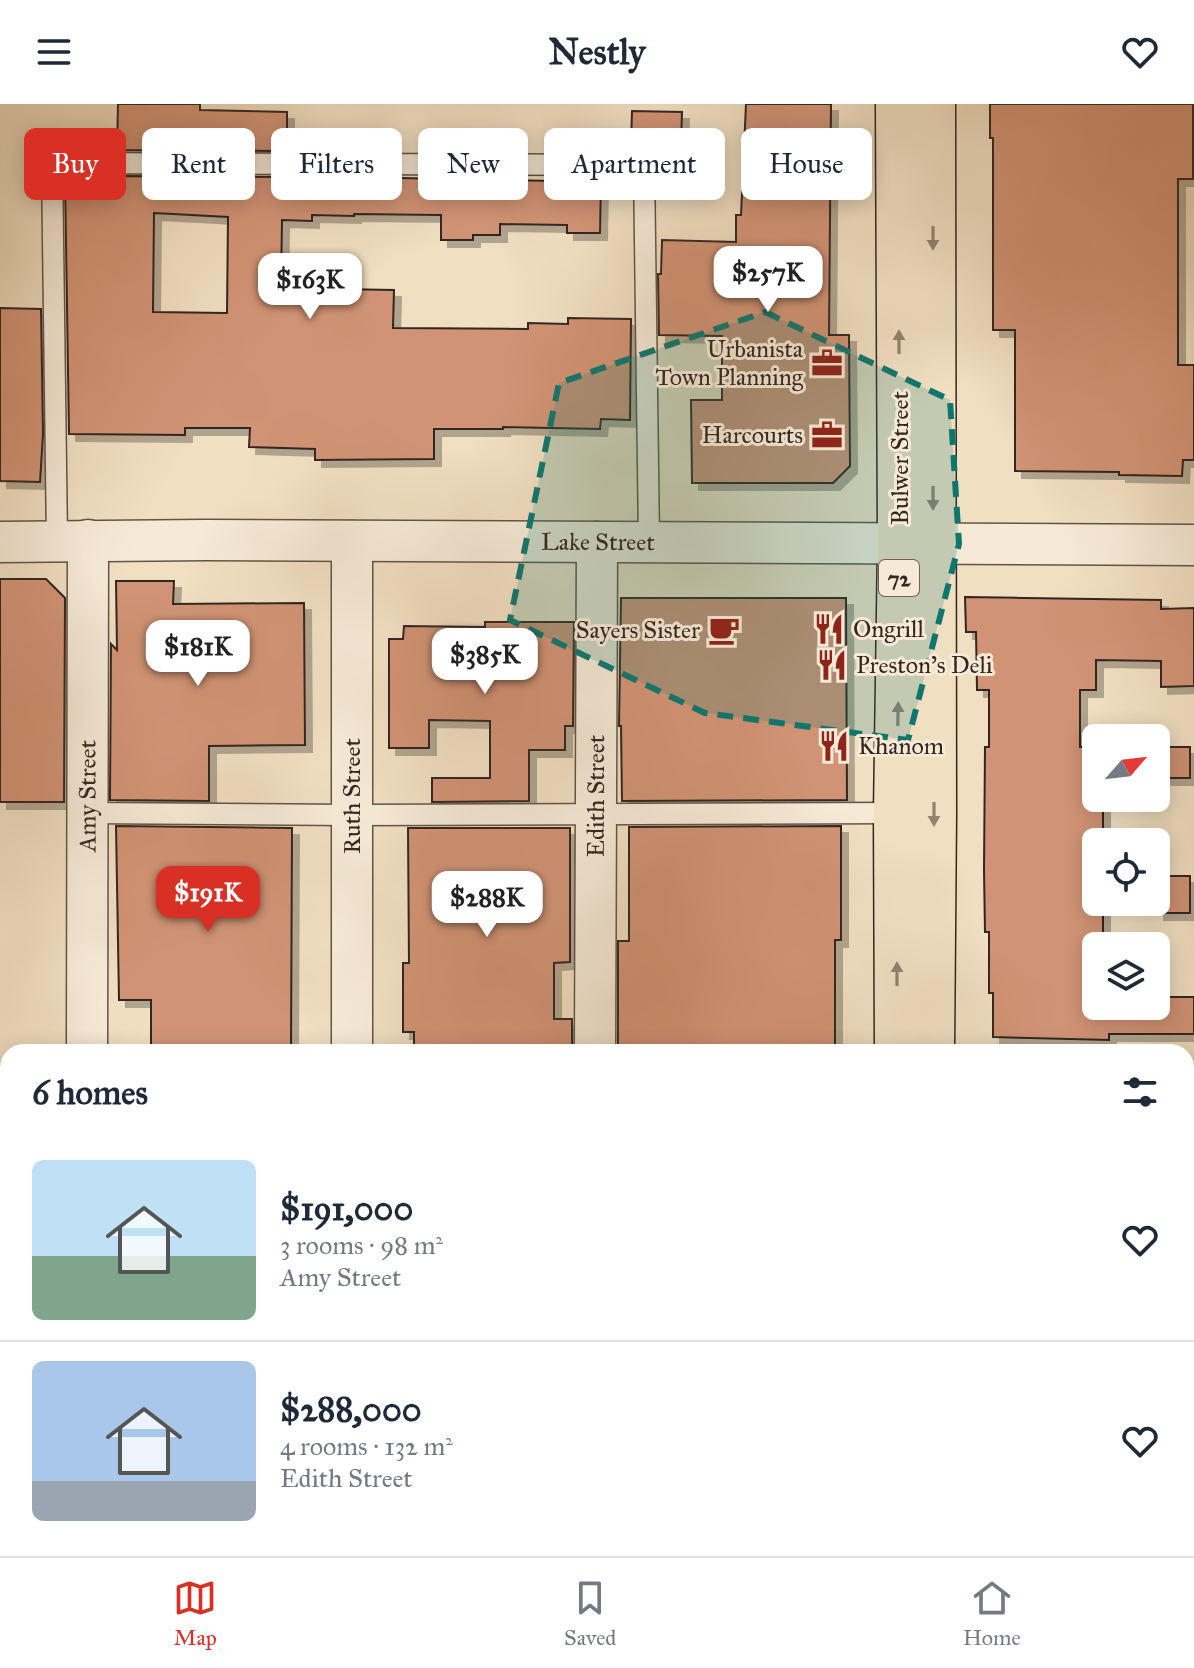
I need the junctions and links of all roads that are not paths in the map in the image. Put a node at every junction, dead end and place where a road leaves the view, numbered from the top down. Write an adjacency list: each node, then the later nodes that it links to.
1 (898, 104): 8 (main road, Bulwer Street / 72, one-way to 1)
2 (933, 104): 8 (main road, Bulwer Street / 72, one-way to 8)
3 (72, 541): 4 (street, Lake Street); 5 (street, Lake Street); 7 (lane); 10 (street, Amy Street)
4 (352, 541): 6 (street, Lake Street); 13 (street, Ruth Street)
5 (0, 542)
6 (597, 542): 7 (street, Lake Street); 11 (street, Edith Street)
7 (649, 542): 8 (street, Lake Street)
8 (916, 545): 9 (street, Lake Street); 12 (main road, Bulwer Street / 72, one-way to 8); 18 (main road, Bulwer Street / 72, one-way to 18)
9 (1194, 545)
10 (87, 813): 13 (lane); 14 (street, Amy Street)
11 (596, 813): 12 (lane); 13 (lane); 16 (street, Edith Street)
12 (896, 813): 17 (main road, Bulwer Street / 72, one-way to 12)
13 (352, 815): 15 (street, Ruth Street)
14 (87, 1044)
15 (352, 1044)
16 (595, 1044)
17 (897, 1044)
18 (932, 1044)

